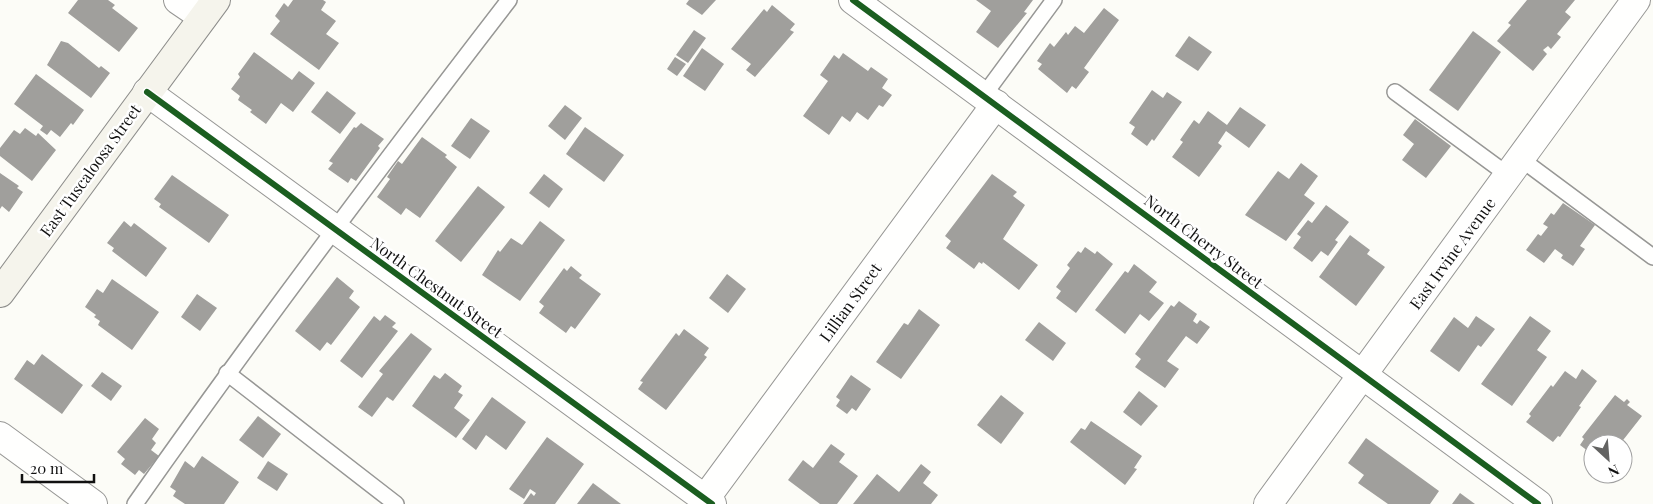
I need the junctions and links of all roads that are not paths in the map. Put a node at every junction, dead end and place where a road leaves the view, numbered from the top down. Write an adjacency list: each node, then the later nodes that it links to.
1 (178, 0): 6 (street)
2 (509, 0): 11 (lane)
3 (853, 0): 9 (street, North Cherry Street)
4 (1054, 0): 9 (lane)
5 (1636, 0): 10 (street, East Irvine Avenue)
6 (209, 9): 7 (street, East Tuscaloosa Street)
7 (147, 92): 11 (street, North Chestnut Street); 13 (street, East Tuscaloosa Street)
8 (1395, 92): 10 (lane)
9 (990, 100): 15 (street, North Cherry Street); 17 (street, Lillian Street)
10 (1515, 167): 12 (lane); 15 (street, East Irvine Avenue)
11 (334, 228): 14 (lane); 17 (street, North Chestnut Street)
12 (1653, 257)
13 (0, 293)
14 (227, 373): 19 (lane); 20 (lane)
15 (1363, 376): 21 (street, East Irvine Avenue); 22 (street, North Cherry Street)
16 (0, 436): 18 (street)
17 (708, 502)
18 (93, 504)
19 (135, 504)
20 (396, 504)
21 (1268, 504)
22 (1538, 504)

